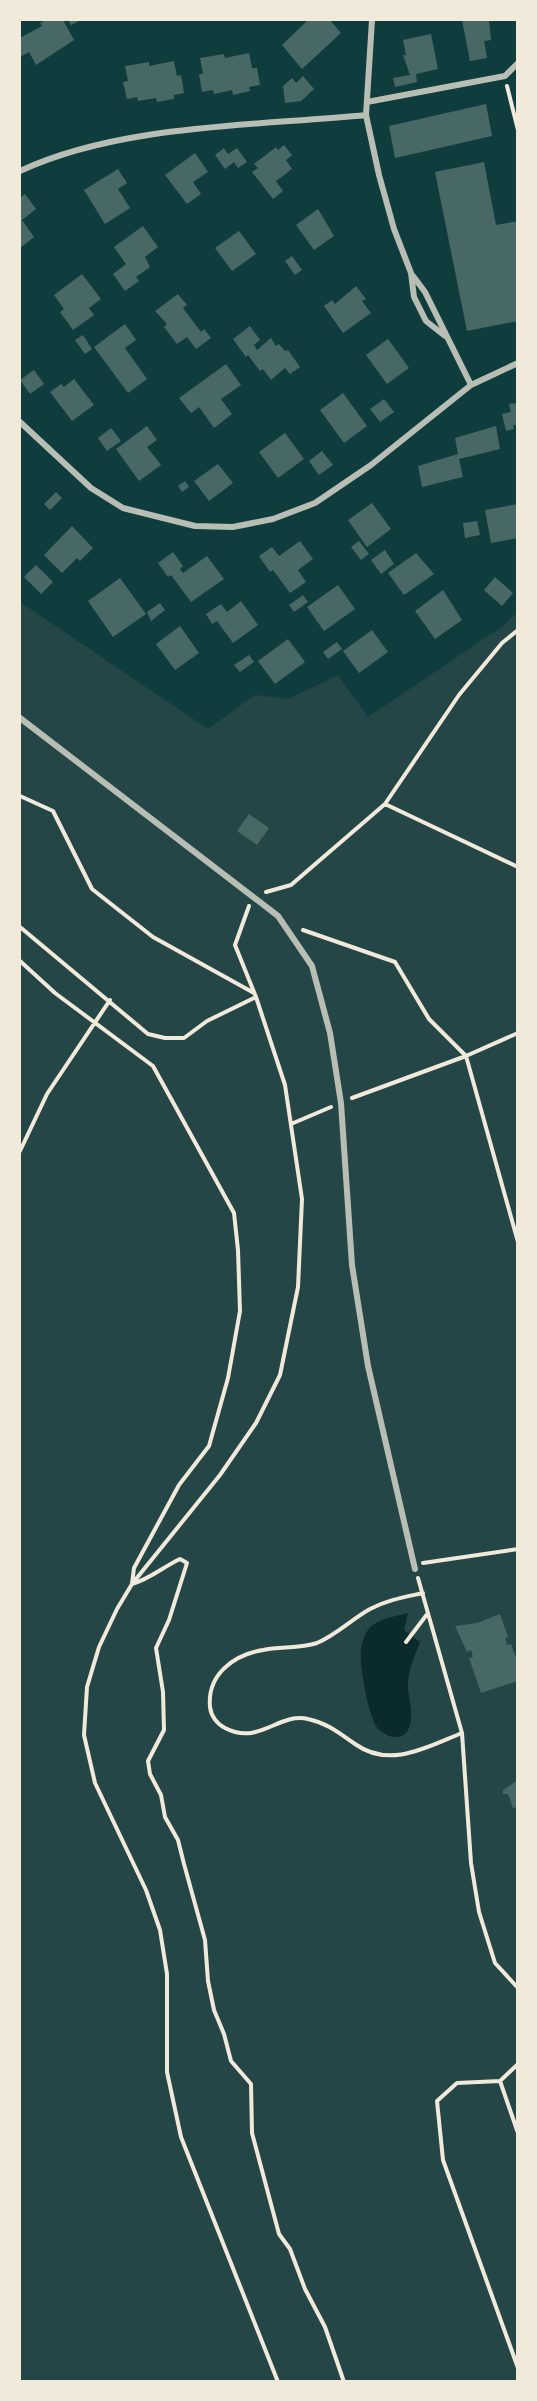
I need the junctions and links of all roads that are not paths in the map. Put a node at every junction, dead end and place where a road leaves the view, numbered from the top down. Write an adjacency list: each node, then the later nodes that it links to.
1 (372, 20): 3 (street)
2 (518, 63): 3 (street)
3 (367, 102): 4 (street)
4 (366, 115): 5 (street); 6 (street)
5 (20, 171)
6 (411, 273): 7 (street); 7 (street)
7 (445, 336): 9 (street)
8 (518, 363): 9 (street)
9 (471, 385): 10 (street)
10 (20, 422)
11 (20, 718): 12 (street)
12 (415, 1566)

